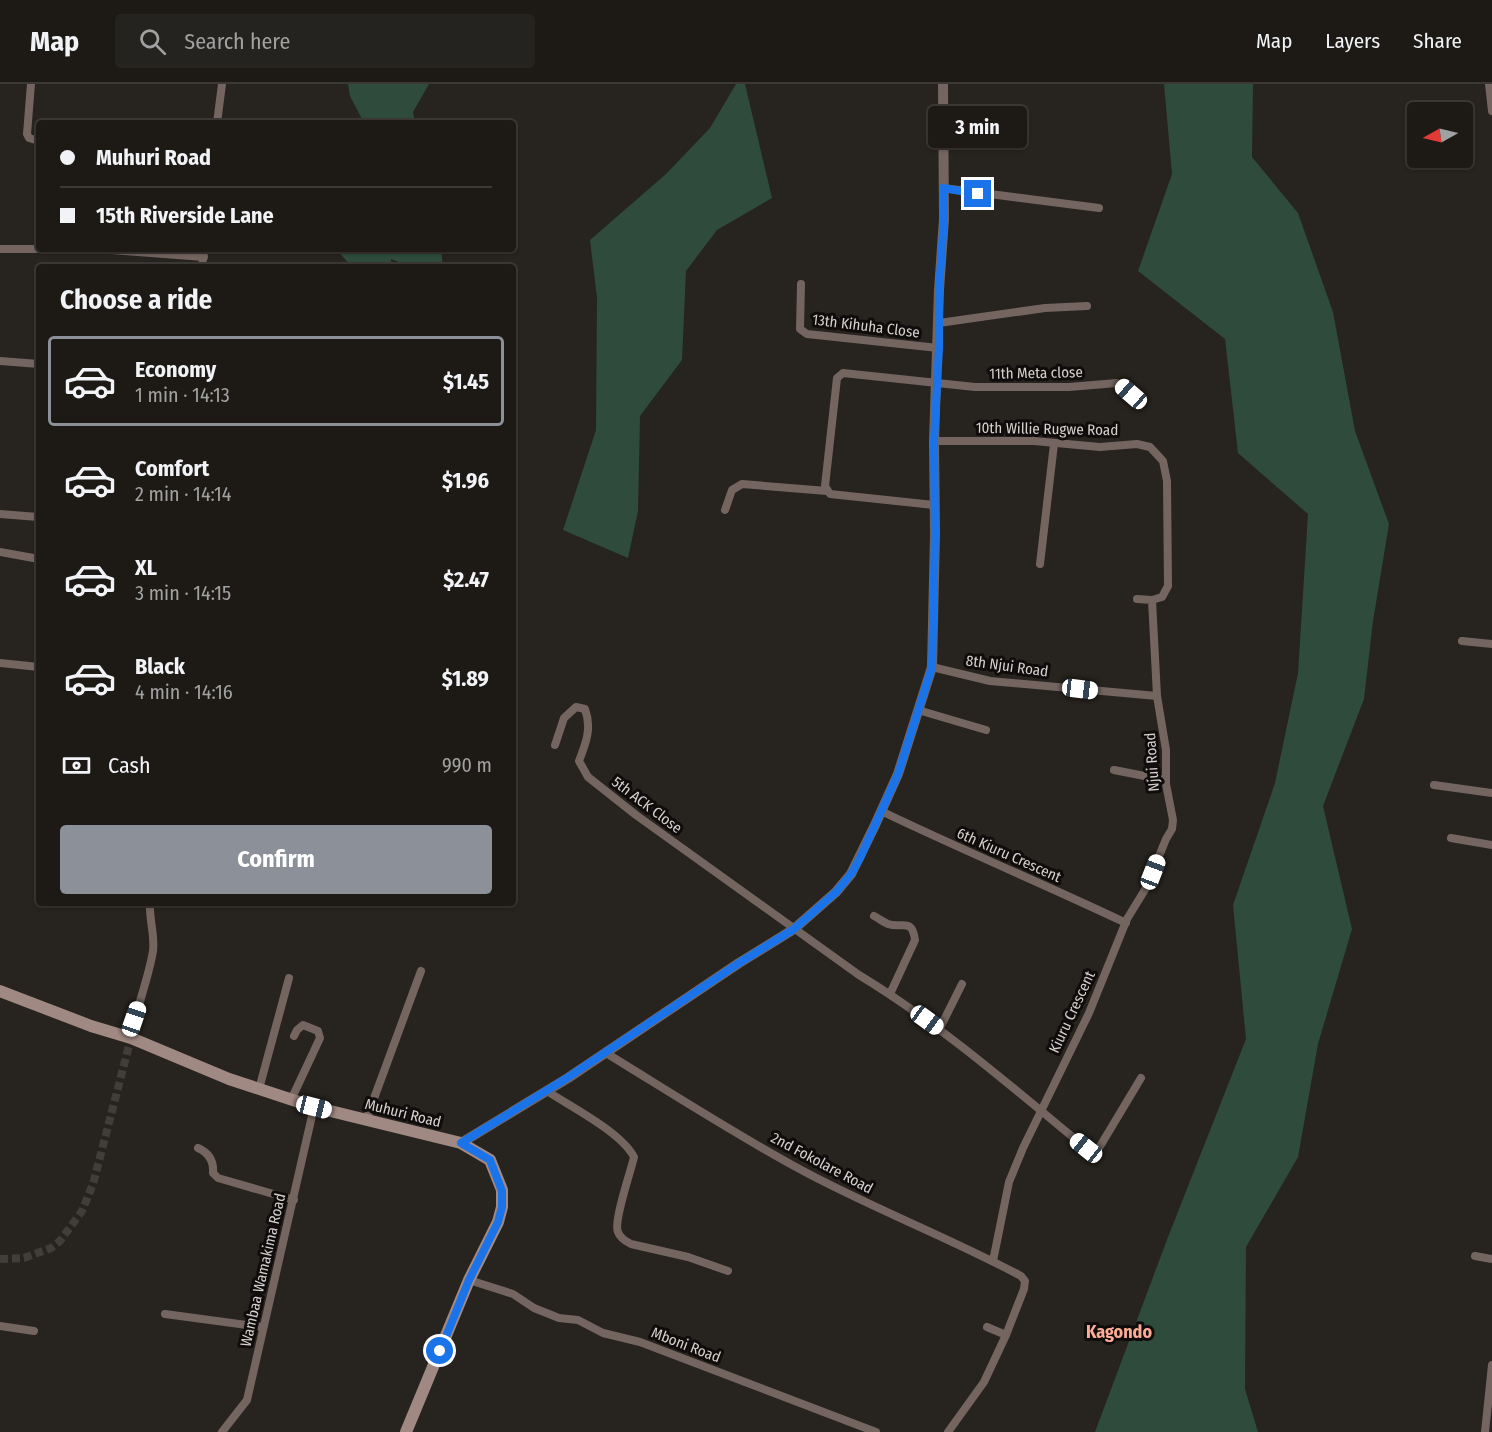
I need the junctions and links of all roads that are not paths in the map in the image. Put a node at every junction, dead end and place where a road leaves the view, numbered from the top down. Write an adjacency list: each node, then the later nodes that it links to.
1 (31, 84): 7 (street)
2 (222, 84): 6 (street)
3 (943, 84): 8 (street)
4 (1489, 84): 5 (street)
5 (1492, 111)
6 (217, 120)
7 (36, 140)
8 (943, 188): 9 (street); 16 (street)
9 (1099, 208)
10 (0, 249): 11 (street)
11 (36, 249)
12 (178, 252): 13 (street)
13 (204, 253)
14 (801, 284): 17 (street, 13th Kihuha Close)
15 (1087, 306): 16 (street)
16 (939, 323): 17 (street)
17 (939, 348): 20 (street)
18 (0, 361): 19 (street)
19 (36, 364)
20 (937, 384): 21 (street, 11th Meta close); 22 (street); 24 (street, 11th Meta close)
21 (1131, 394)
22 (934, 441): 23 (street, 10th Willie Rugwe Road); 25 (street)
23 (1054, 444): 31 (street); 33 (street, 10th Willie Rugwe Road)
24 (827, 491): 25 (street); 26 (street)
25 (934, 505): 38 (street)
26 (725, 510)
27 (0, 514): 28 (street)
28 (36, 517)
29 (0, 552): 30 (street)
30 (36, 558)
31 (1040, 564)
32 (1137, 599): 33 (street)
33 (1152, 600): 39 (street, Njui Road)
34 (1462, 641): 35 (street)
35 (1492, 644)
36 (0, 663): 37 (street)
37 (36, 667)
38 (932, 667): 39 (street, 8th Njui Road); 40 (street)
39 (1154, 696): 44 (street, Njui Road)
40 (918, 710): 41 (street); 47 (street)
41 (986, 730)
42 (555, 746): 53 (street, 5th ACK Close)
43 (1114, 770): 44 (street)
44 (1165, 780): 52 (street, Njui Road)
45 (1434, 785): 46 (street)
46 (1492, 793)
47 (881, 811): 52 (street, 6th Kiuru Crescent); 53 (street)
48 (1451, 838): 49 (street)
49 (1492, 845)
50 (150, 906): 61 (street)
51 (874, 916): 58 (street)
52 (1126, 923): 68 (street, Kiuru Crescent)
53 (794, 929): 58 (street); 62 (street)
54 (421, 971): 69 (street)
55 (289, 978): 64 (street)
56 (962, 984): 59 (street)
57 (0, 991): 61 (main road, Muhuri Road)
58 (890, 994): 59 (street)
59 (939, 1030): 68 (street)
60 (294, 1036): 66 (street)
61 (131, 1038): 64 (main road, Muhuri Road)
62 (606, 1053): 65 (street); 75 (street, 2nd Fokolare Road)
63 (1141, 1078): 68 (street)
64 (259, 1089): 66 (main road, Muhuri Road)
65 (547, 1091): 70 (street); 76 (street)
66 (291, 1100): 67 (main road, Muhuri Road)
67 (314, 1107): 69 (main road, Muhuri Road); 72 (street, Wambaa Wamakima Road)
68 (1040, 1111): 75 (street, Kiuru Crescent)
69 (366, 1120): 70 (main road, Muhuri Road)
70 (461, 1143): 77 (main road, Muhuri Road)
71 (198, 1148): 72 (street)
72 (294, 1200): 80 (street, Wambaa Wamakima Road)
73 (1475, 1256): 74 (street)
74 (1492, 1259)
75 (993, 1262): 83 (street, 2nd Fokolare Road)
76 (728, 1271)
77 (469, 1280): 86 (main road, Muhuri Road); 87 (street, Mboni Road)
78 (165, 1314): 80 (street)
79 (0, 1326): 82 (street)
80 (262, 1327): 85 (street, Wambaa Wamakima Road)
81 (987, 1327): 83 (street)
82 (34, 1331)
83 (1006, 1335): 88 (street)
84 (1492, 1365): 89 (street)
85 (222, 1432)
86 (406, 1432)
87 (876, 1432)
88 (948, 1432)
89 (1485, 1432)

